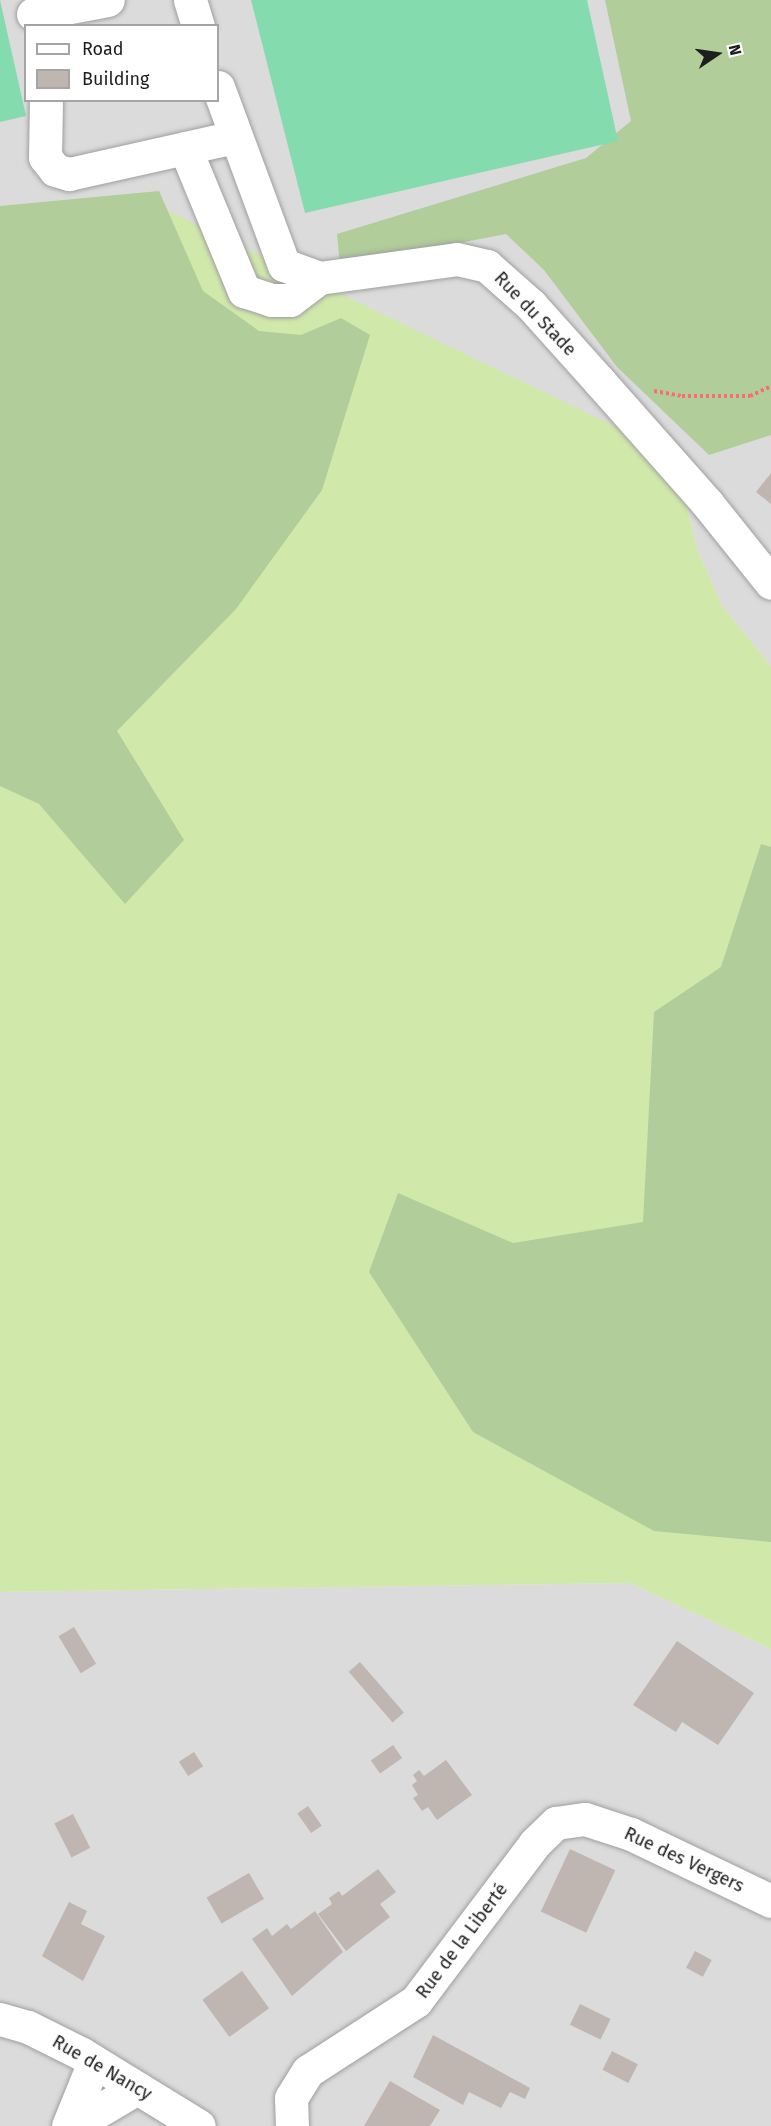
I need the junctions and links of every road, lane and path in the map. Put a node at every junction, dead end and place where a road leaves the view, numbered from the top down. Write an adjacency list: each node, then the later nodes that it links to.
1 (108, 0): 3 (street)
2 (190, 0): 4 (street)
3 (33, 13)
4 (197, 24)
5 (219, 90): 7 (street, Rue du Stade)
6 (46, 102): 8 (street)
7 (234, 137): 8 (street); 9 (street, Rue du Stade)
8 (185, 148): 9 (street)
9 (319, 278): 10 (street, Rue du Stade)
10 (600, 382): 11 (path); 12 (street, Rue du Stade)
11 (771, 386)
12 (771, 583)
13 (597, 1822): 14 (street, Rue des Vergers); 21 (street, Rue de la Liberté)
14 (771, 1901)
15 (0, 2019): 16 (street, Rue de Nancy)
16 (94, 2062): 17 (street, Rue de Nancy); 18 (street)
17 (136, 2088): 19 (street); 20 (street, Rue de Nancy)
18 (68, 2126)
19 (73, 2126)
20 (200, 2126)
21 (292, 2126)

